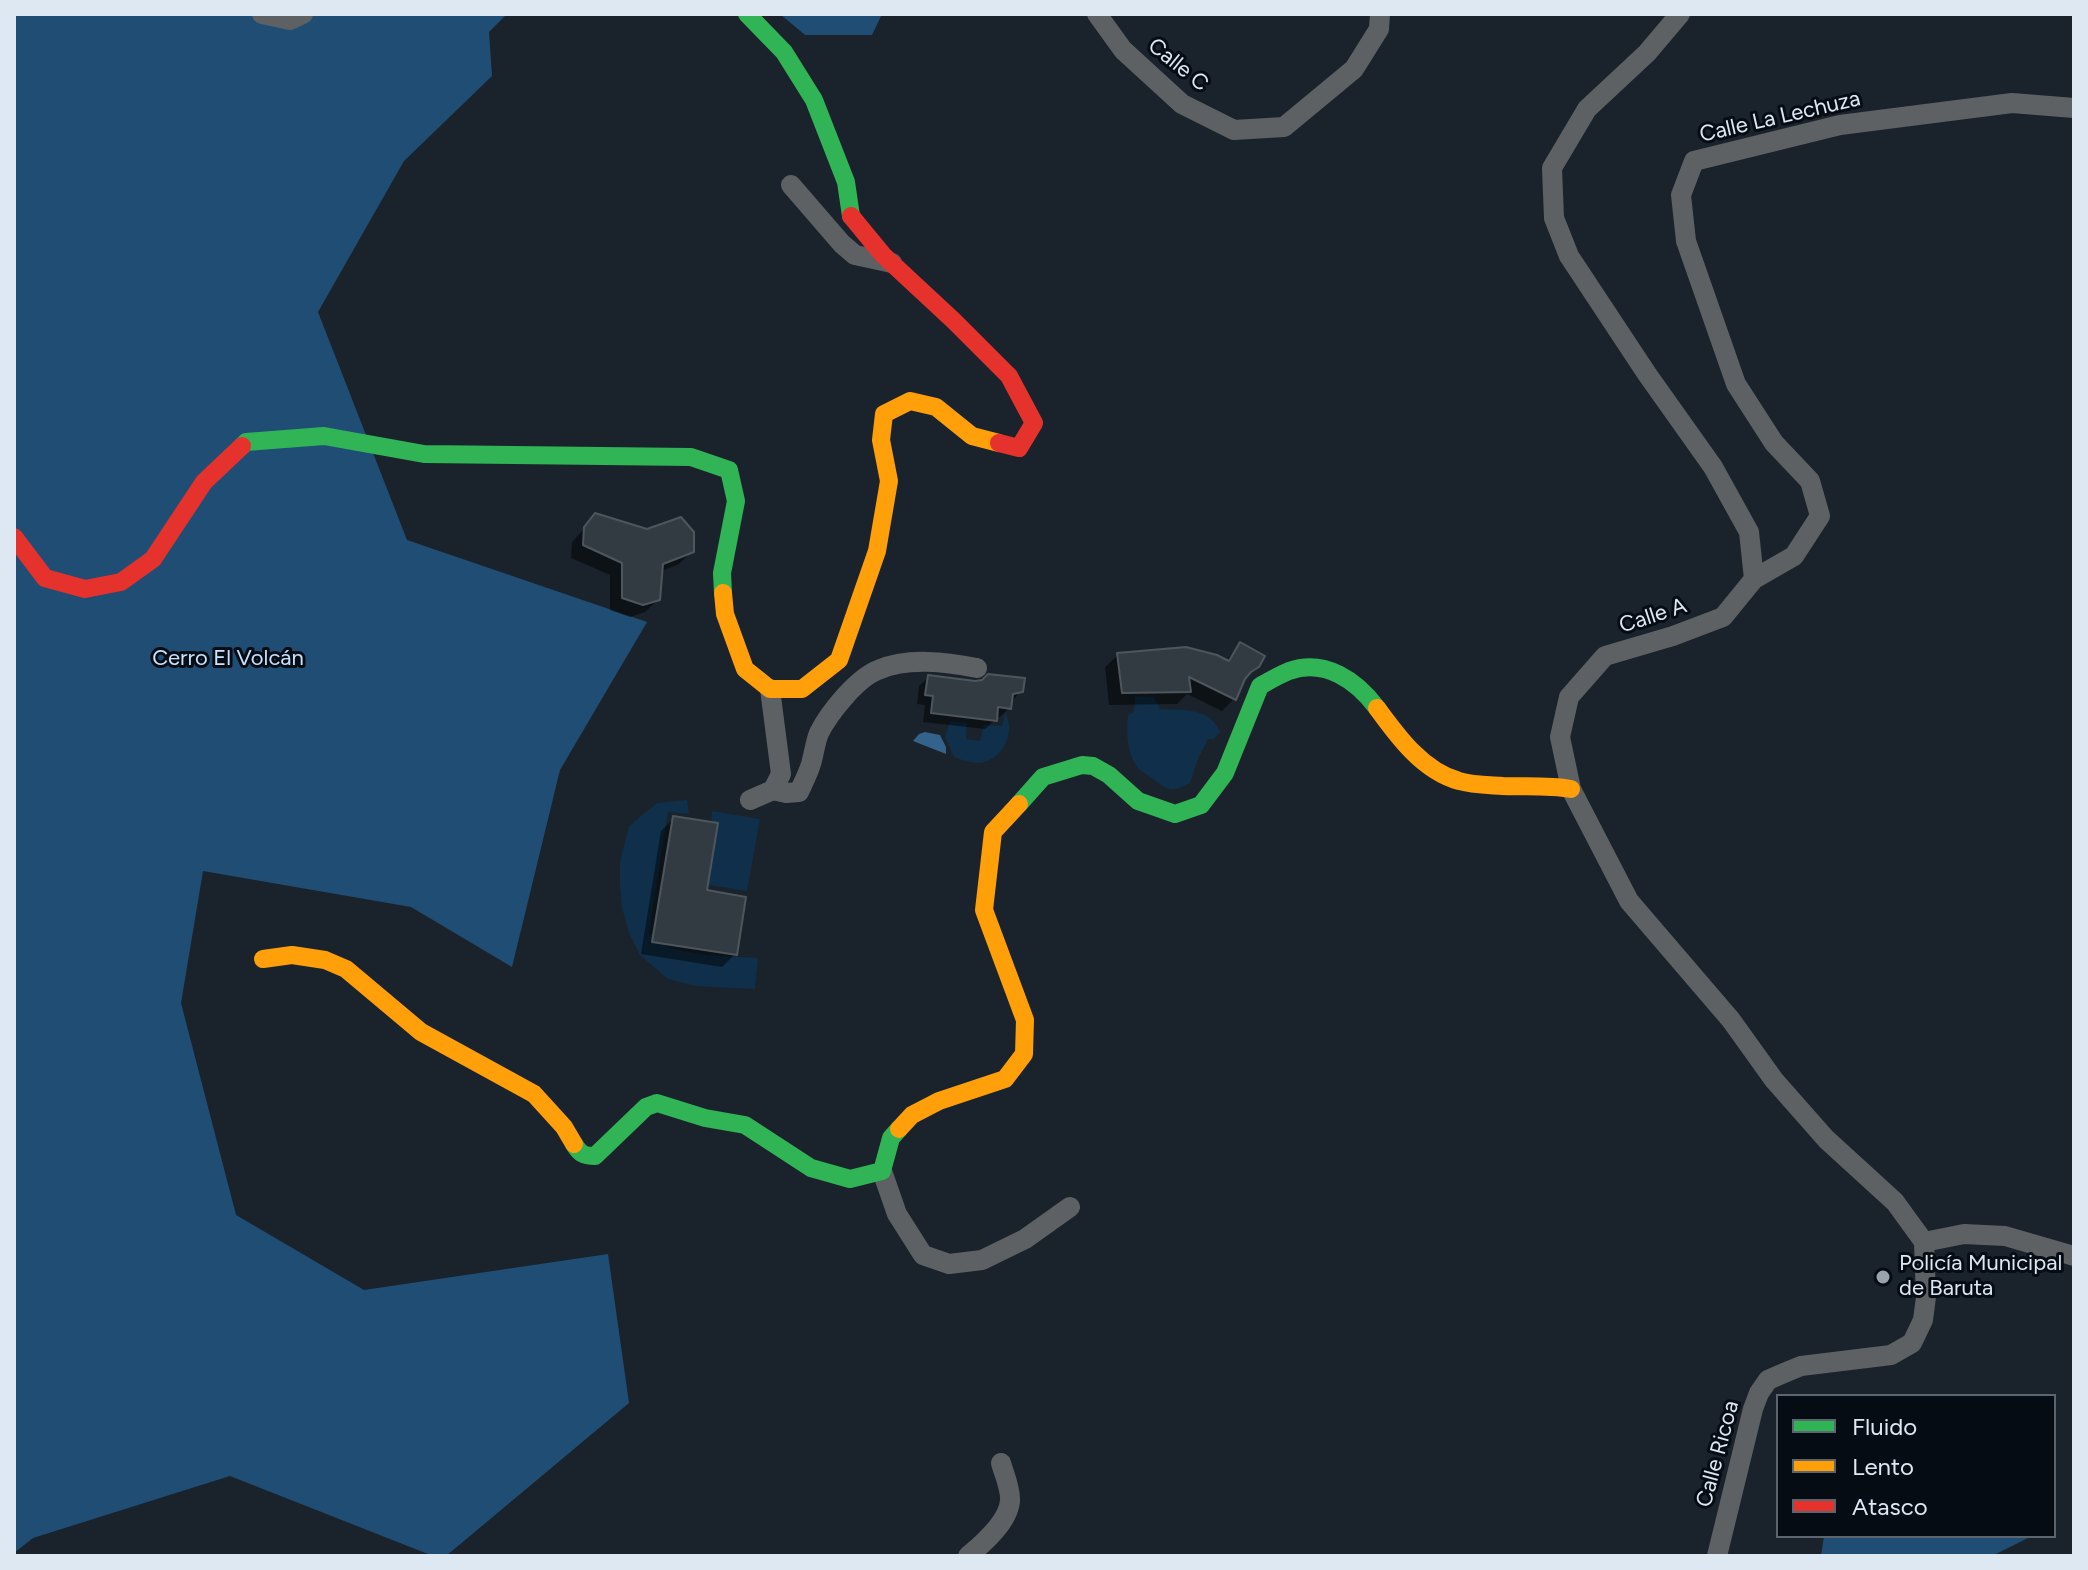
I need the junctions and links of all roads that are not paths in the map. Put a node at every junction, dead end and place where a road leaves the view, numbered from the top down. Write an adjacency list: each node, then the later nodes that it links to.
1 (262, 14): 2 (street)
2 (303, 14)
3 (747, 14): 9 (street)
4 (1097, 14): 5 (street, Calle C)
5 (1380, 14)
6 (1680, 14): 11 (street)
7 (2074, 108): 11 (street, Calle La Lechuza)
8 (791, 185): 9 (street)
9 (892, 263): 13 (street)
10 (14, 537): 13 (street)
11 (1754, 579): 14 (street, Calle A)
12 (977, 668): 15 (street)
13 (770, 689): 15 (street)
14 (1571, 789): 18 (street); 20 (street, Calle A)
15 (773, 790): 16 (street)
16 (750, 800)
17 (263, 959): 18 (street)
18 (882, 1171): 19 (street)
19 (1070, 1207)
20 (1924, 1242): 21 (street); 24 (street, Calle Ricoa)
21 (2074, 1256)
22 (1001, 1463): 23 (street)
23 (968, 1556)
24 (1717, 1556)

